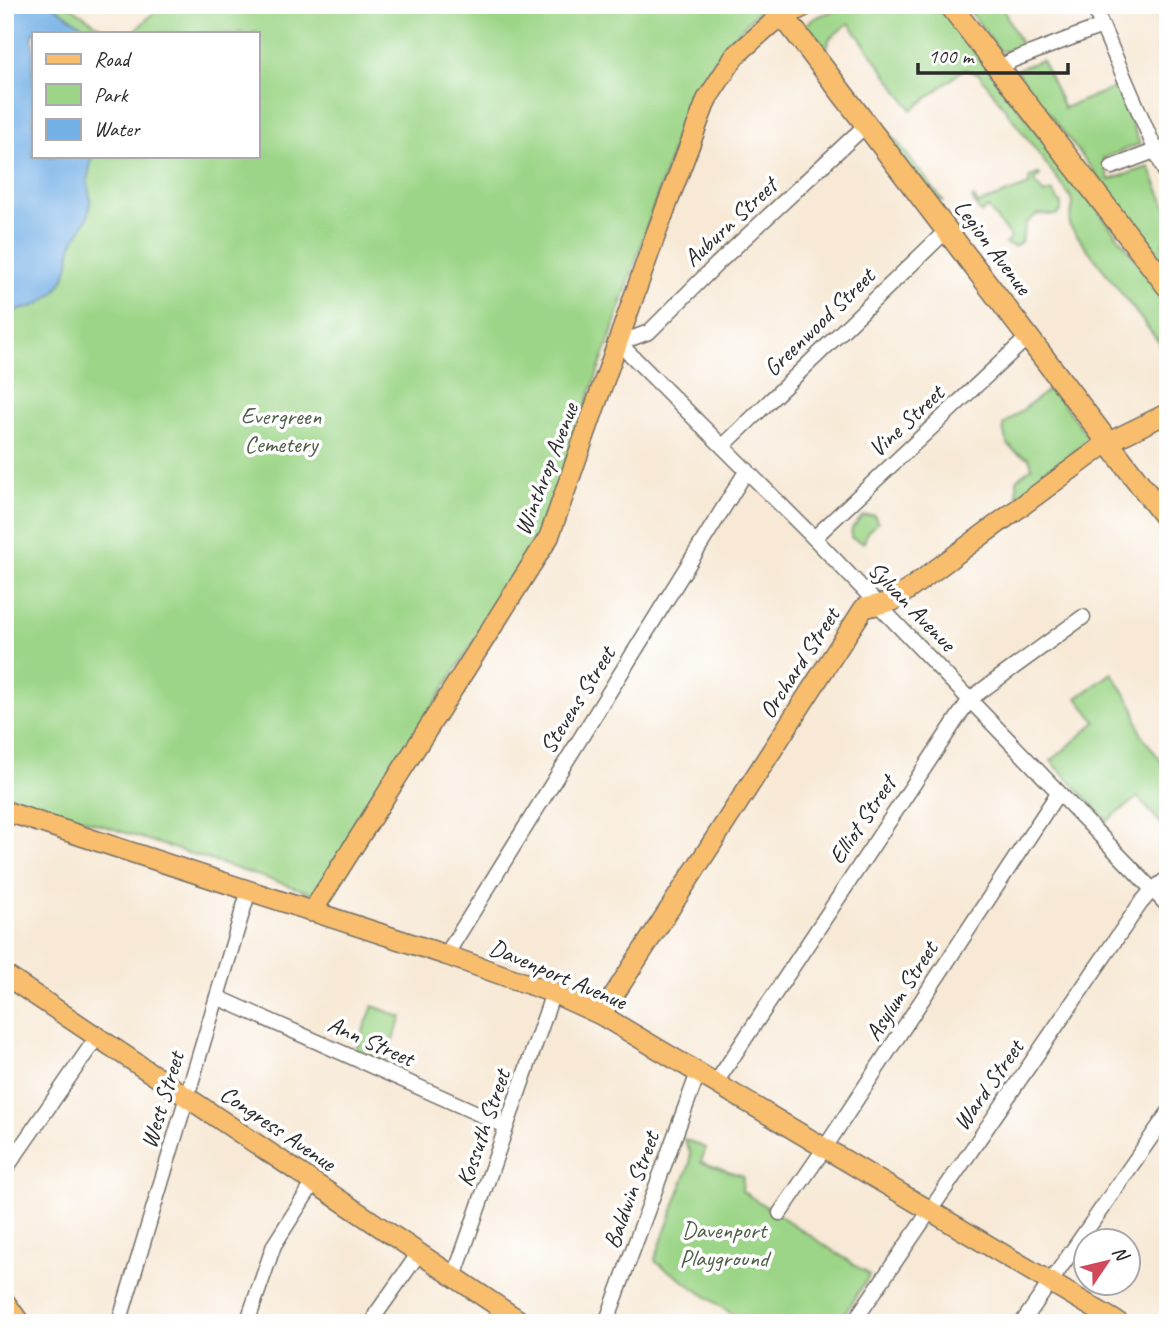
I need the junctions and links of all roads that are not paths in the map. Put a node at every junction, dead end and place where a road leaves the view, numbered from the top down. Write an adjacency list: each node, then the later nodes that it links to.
1 (807, 5): 4 (main road, Winthrop Avenue)
2 (950, 5): 6 (highway)
3 (1093, 5): 5 (street)
4 (780, 11): 7 (highway, Legion Avenue); 14 (main road, Winthrop Avenue)
5 (1102, 26): 6 (street); 8 (street)
6 (999, 68): 12 (highway)
7 (866, 125): 11 (highway, Legion Avenue); 14 (street, Auburn Street)
8 (1162, 148): 9 (street); 10 (street)
9 (1112, 167)
10 (1168, 179)
11 (947, 230): 13 (highway, Legion Avenue); 17 (street, Greenwood Street)
12 (1168, 286)
13 (1028, 337): 16 (highway, Legion Avenue); 20 (street, Vine Street)
14 (619, 343): 17 (street, Sylvan Avenue); 30 (main road, Winthrop Avenue)
15 (1168, 413): 16 (main road, Orchard Street)
16 (1107, 443): 19 (highway, Legion Avenue); 21 (main road, Orchard Street)
17 (723, 446): 18 (street, Sylvan Avenue)
18 (747, 470): 20 (street, Sylvan Avenue); 31 (street, Stevens Street)
19 (1168, 521)
20 (814, 538): 21 (street, Sylvan Avenue)
21 (880, 605): 23 (street, Sylvan Avenue); 35 (main road, Orchard Street)
22 (1083, 617): 23 (street, Elliot Street)
23 (970, 699): 24 (street, Sylvan Avenue); 38 (street, Elliot Street)
24 (1058, 793): 28 (street, Sylvan Avenue); 42 (street, Asylum Street)
25 (5, 811): 27 (main road, Davenport Avenue)
26 (1168, 878): 28 (street, Ward Street)
27 (249, 890): 30 (main road, Davenport Avenue); 34 (street, West Street)
28 (1152, 890): 29 (street, Sylvan Avenue); 45 (street, Ward Street)
29 (1168, 906)
30 (312, 912): 31 (main road, Davenport Avenue)
31 (446, 954): 33 (main road, Davenport Avenue)
32 (5, 975): 36 (main road, Congress Avenue)
33 (553, 993): 35 (main road, Davenport Avenue); 41 (street, Kossuth Street)
34 (217, 997): 39 (street, West Street); 41 (street, Ann Street)
35 (601, 1015): 37 (main road, Davenport Avenue)
36 (97, 1037): 39 (main road, Congress Avenue); 43 (street)
37 (698, 1073): 38 (main road, Davenport Avenue); 56 (street, Baldwin Street)
38 (715, 1084): 42 (main road, Davenport Avenue)
39 (187, 1097): 44 (main road, Congress Avenue); 53 (street, West Street)
40 (1168, 1113): 49 (street)
41 (506, 1126): 48 (street, Kossuth Street)
42 (824, 1149): 45 (main road, Davenport Avenue); 46 (street, Asylum Street)
43 (5, 1170)
44 (314, 1182): 47 (main road, Congress Avenue); 54 (street)
45 (929, 1211): 49 (main road, Davenport Avenue); 57 (street, Ward Street)
46 (780, 1213)
47 (419, 1253): 48 (main road, Congress Avenue); 55 (street)
48 (454, 1277): 51 (main road, Congress Avenue)
49 (1050, 1283): 58 (street); 59 (main road, Davenport Avenue)
50 (5, 1303): 52 (main road)
51 (513, 1320)
52 (20, 1323)
53 (119, 1323)
54 (247, 1323)
55 (373, 1323)
56 (607, 1323)
57 (853, 1323)
58 (1022, 1323)
59 (1119, 1323)

